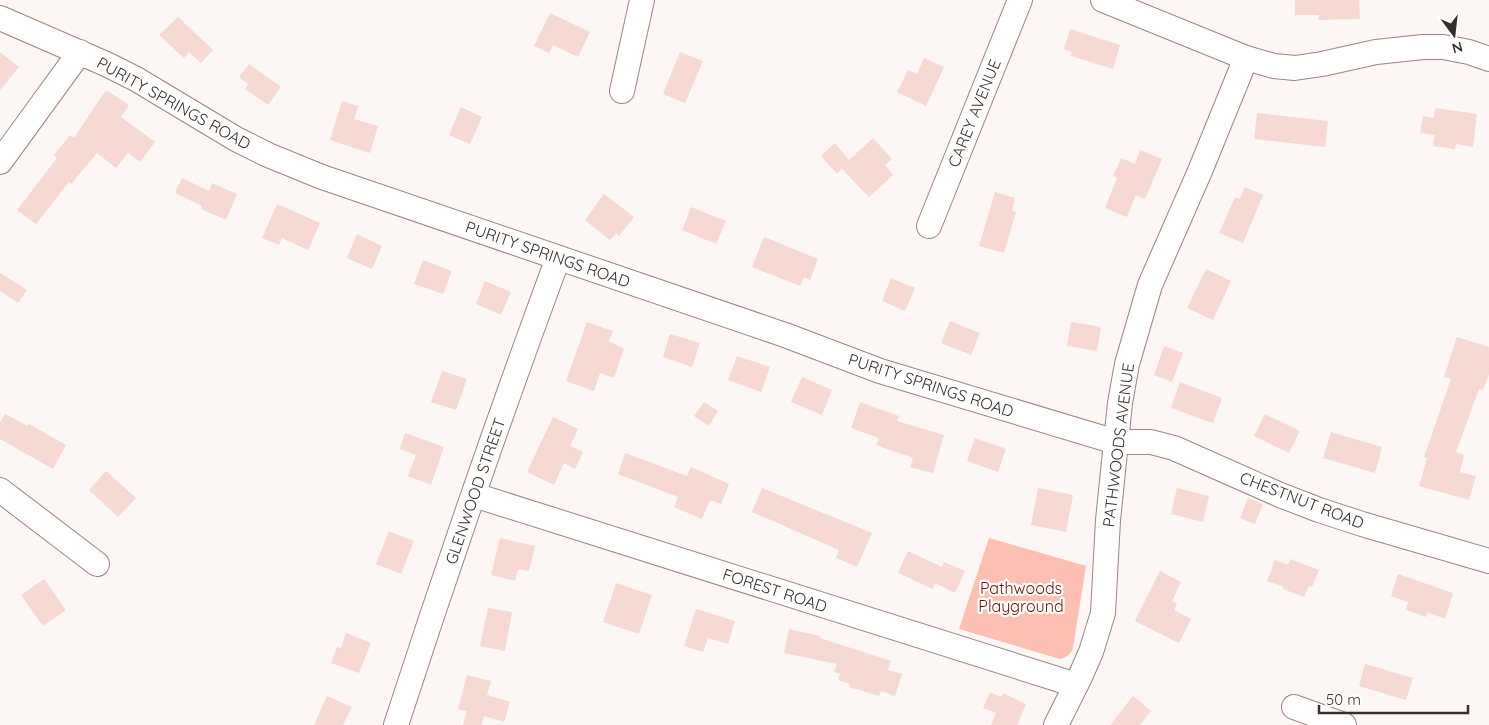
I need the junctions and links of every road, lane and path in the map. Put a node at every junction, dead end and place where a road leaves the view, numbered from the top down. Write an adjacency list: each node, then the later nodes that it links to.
1 (642, 0): 8 (street)
2 (1020, 0): 10 (street, CAREY AVENUE)
3 (1103, 0): 6 (street)
4 (0, 18): 5 (street, PURITY SPRINGS ROAD)
5 (80, 52): 9 (street); 11 (street, PURITY SPRINGS ROAD)
6 (1246, 58): 7 (street); 12 (street, PATHWOODS AVENUE)
7 (1489, 59)
8 (622, 91)
9 (0, 162)
10 (929, 226)
11 (558, 258): 12 (street, PURITY SPRINGS ROAD); 14 (street, GLENWOOD STREET)
12 (1116, 442): 15 (street, CHESTNUT ROAD); 17 (street, PATHWOODS AVENUE)
13 (0, 490): 16 (street)
14 (474, 495): 17 (street, FOREST ROAD); 19 (street, GLENWOOD STREET)
15 (1489, 561)
16 (97, 564)
17 (1076, 685): 20 (street, PATHWOODS AVENUE)
18 (1300, 715): 21 (street)
19 (396, 725)
20 (1056, 725)
21 (1344, 725)

